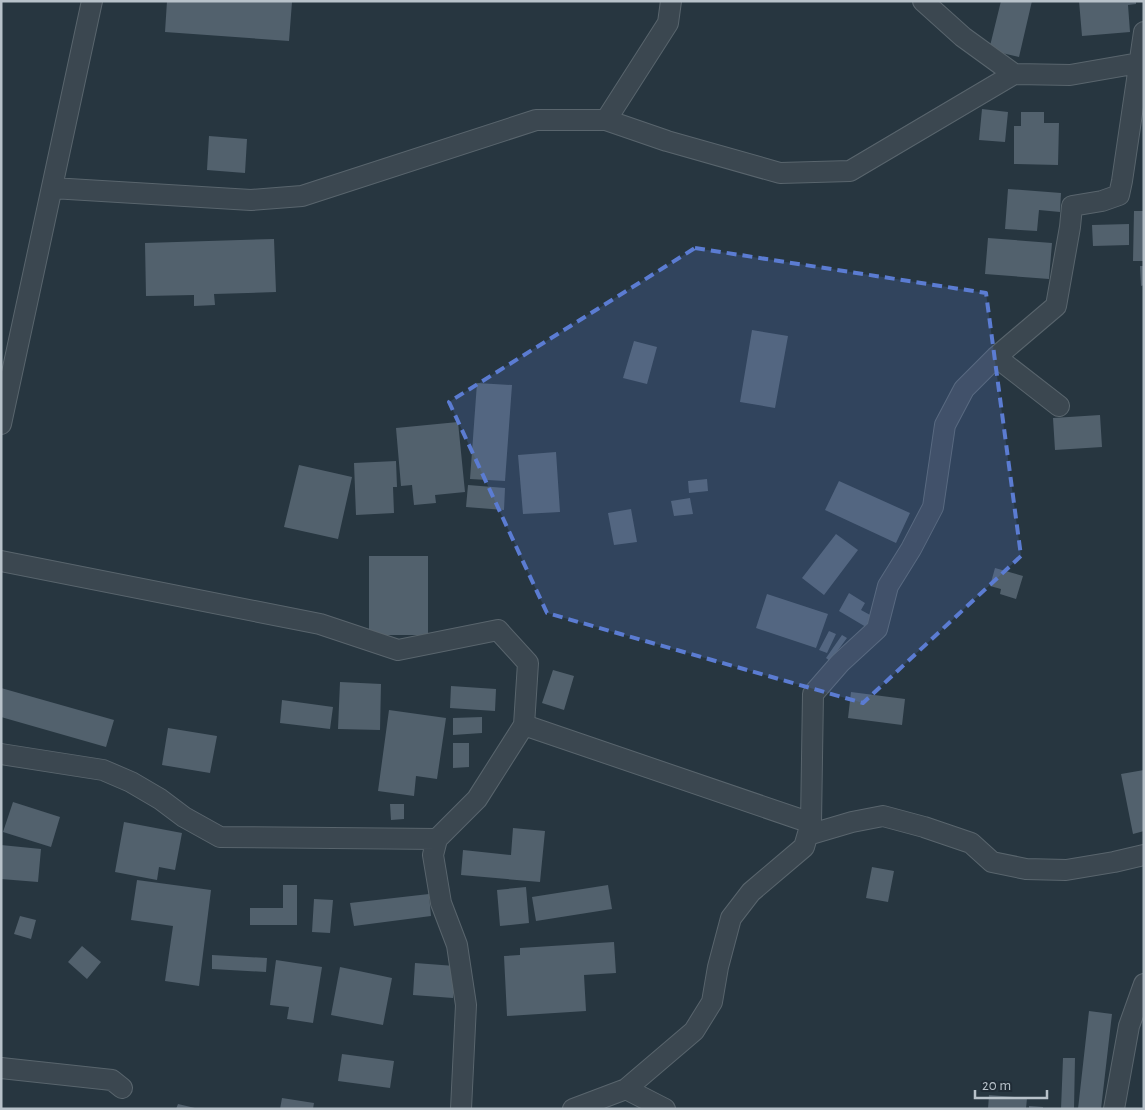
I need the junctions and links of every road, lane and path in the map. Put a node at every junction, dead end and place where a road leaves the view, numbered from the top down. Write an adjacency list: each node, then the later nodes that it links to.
1 (92, 1): 8 (street)
2 (671, 1): 7 (street)
3 (923, 1): 6 (street)
4 (1144, 33): 5 (street)
5 (1139, 64): 6 (street); 9 (street)
6 (1014, 74): 7 (street)
7 (606, 120): 8 (street)
8 (52, 188): 11 (street)
9 (996, 357): 10 (street); 15 (street)
10 (1059, 406)
11 (1, 424)
12 (1, 561): 13 (street)
13 (524, 725): 15 (street); 16 (street)
14 (1, 754): 16 (street)
15 (809, 829): 17 (street); 21 (street)
16 (438, 839): 22 (street)
17 (1144, 855)
18 (1144, 984): 25 (street)
19 (1, 1068): 20 (street)
20 (122, 1088)
21 (626, 1089): 23 (street); 24 (street)
22 (462, 1109)
23 (573, 1109)
24 (665, 1109)
25 (1114, 1109)

